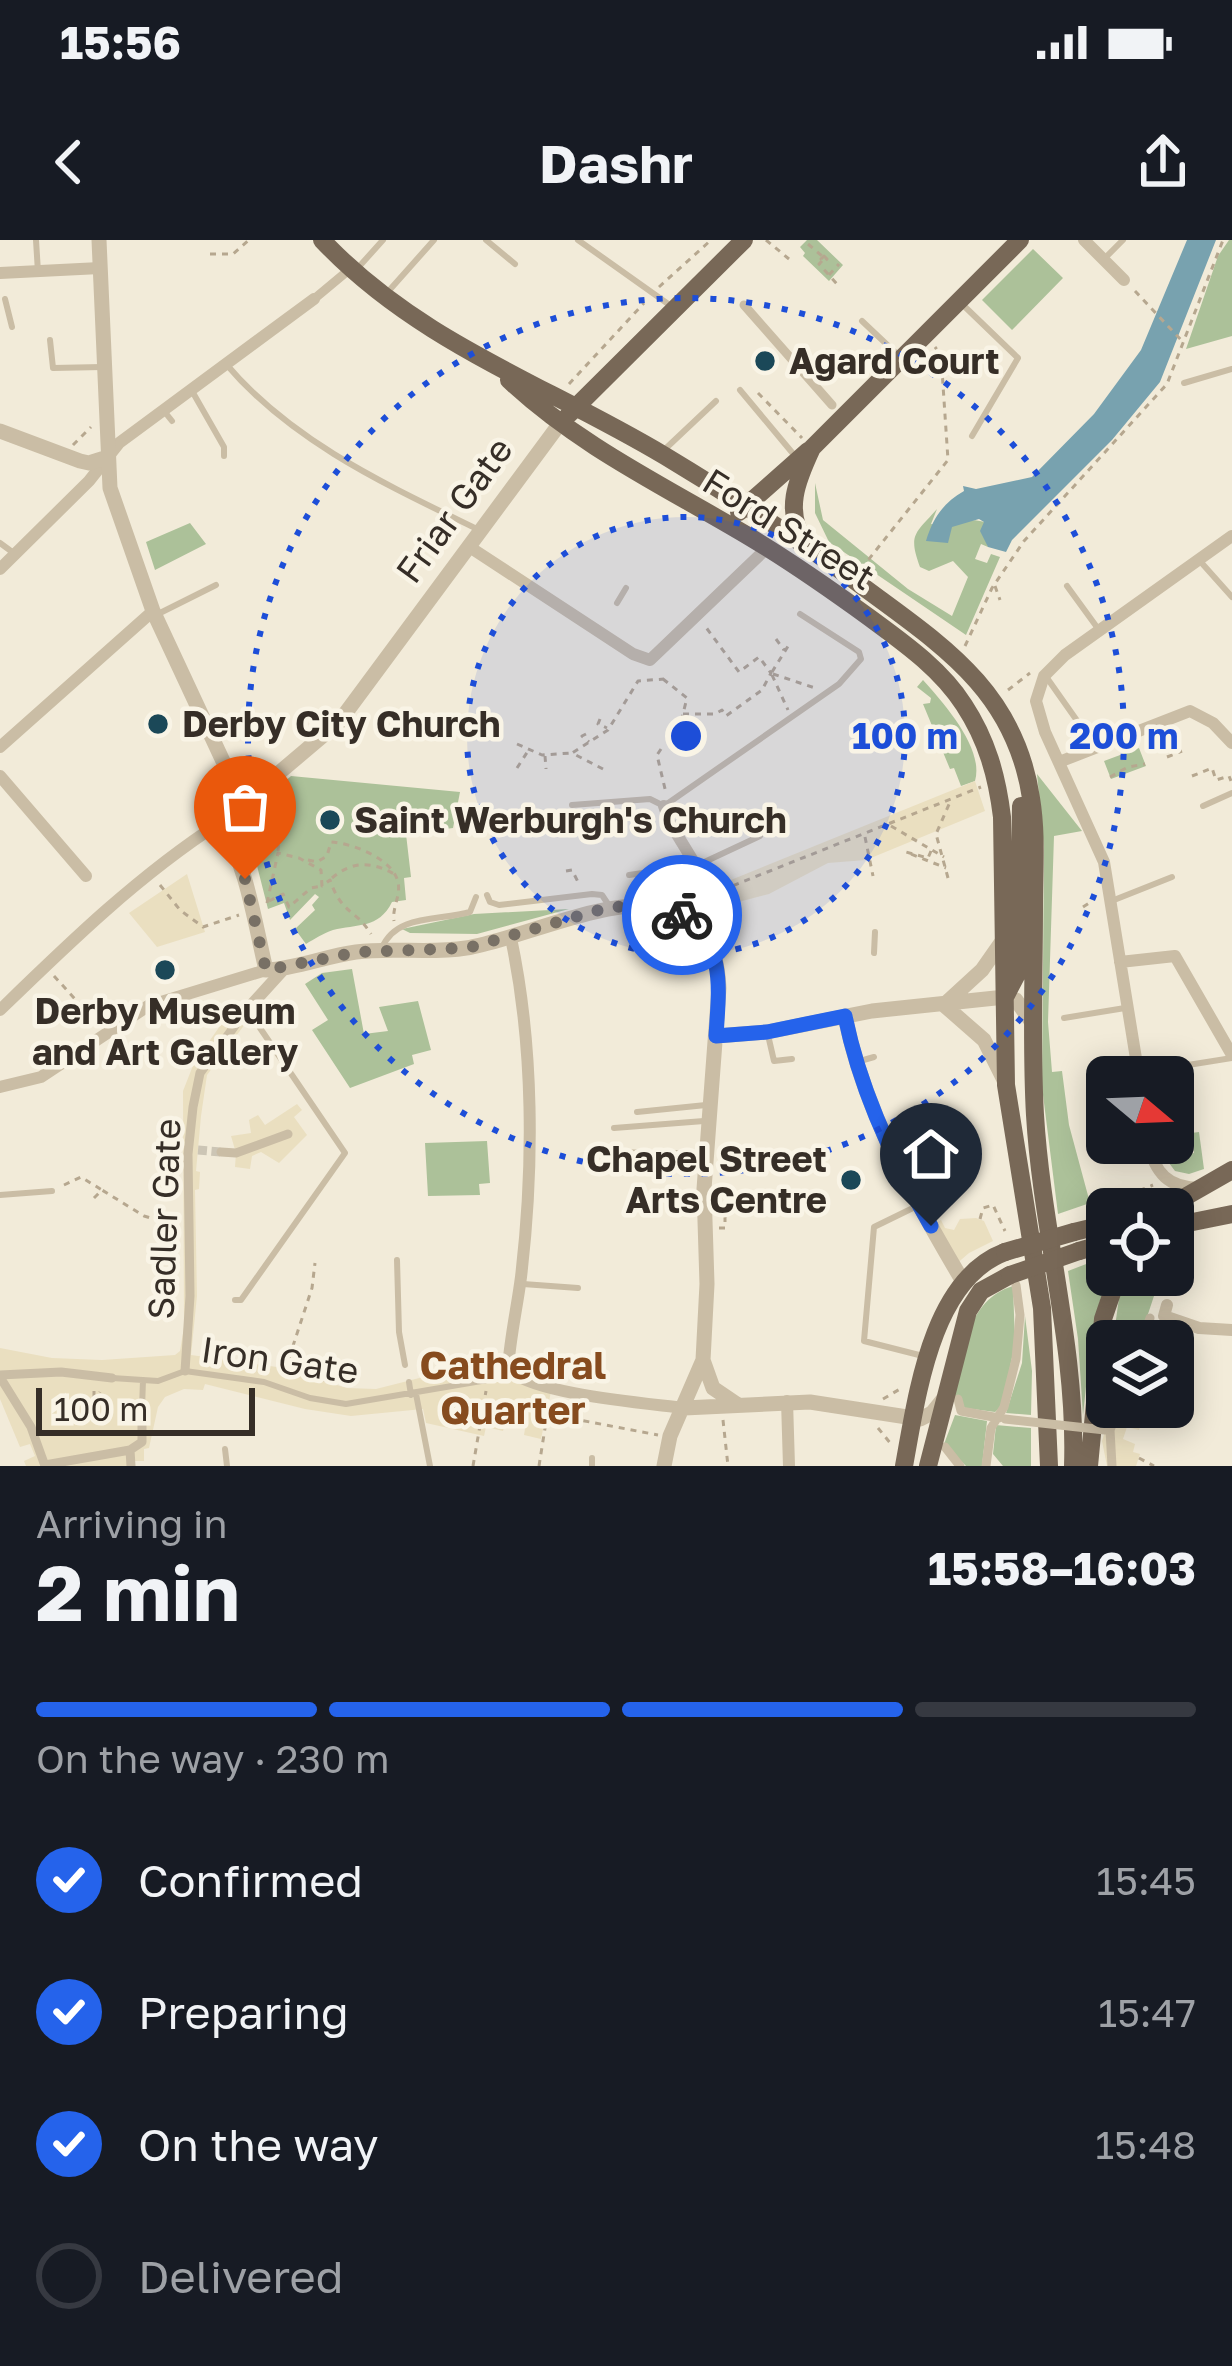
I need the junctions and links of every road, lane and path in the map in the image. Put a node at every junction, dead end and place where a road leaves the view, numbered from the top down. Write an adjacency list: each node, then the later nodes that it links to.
1 (36, 240): 24 (lane)
2 (99, 240): 22 (street)
3 (249, 240): 17 (path)
4 (322, 240): 23 (main road)
5 (383, 240): 23 (lane)
6 (434, 240): 30 (lane)
7 (486, 240): 21 (lane)
8 (578, 240): 29 (lane)
9 (711, 240): 29 (path)
10 (744, 240): 35 (main road, Friar Gate)
11 (766, 240): 19 (path)
12 (1020, 240): 33 (main road)
13 (1084, 240): 20 (street)
14 (1123, 240): 20 (lane)
15 (1223, 240): 40 (path)
16 (808, 244): 18 (path)
17 (210, 254)
18 (825, 258): 26 (path); 26 (path)
19 (789, 259)
20 (1104, 259): 27 (street)
21 (515, 264)
22 (100, 268): 24 (street); 43 (street)
23 (351, 271): 30 (main road); 31 (street)
24 (38, 272): 25 (street)
25 (1, 275)
26 (829, 275): 28 (path)
27 (1124, 280): 40 (path)
28 (837, 284)
29 (654, 292): 35 (lane); 50 (path)
30 (383, 297): 45 (main road)
31 (314, 298): 42 (street)
32 (4, 299): 37 (lane)
33 (959, 301): 38 (main road); 57 (lane)
34 (745, 305): 53 (street)
35 (673, 308): 52 (main road, Friar Gate)
36 (862, 321): 41 (lane)
37 (13, 327)
38 (927, 334): 41 (main road); 74 (path)
39 (50, 340): 43 (lane)
40 (1183, 343): 75 (path)
41 (902, 359): 53 (main road)
42 (226, 364): 49 (street); 65 (lane)
43 (105, 367): 54 (street)
44 (1232, 369): 47 (lane)
45 (501, 373): 50 (main road, Ford Street); 55 (main road, Ford Street)
46 (747, 382): 59 (path)
47 (1184, 383)
48 (740, 390): 59 (lane)
49 (192, 392): 60 (lane); 62 (street)
50 (558, 396): 52 (main road, Ford Street)
51 (716, 400): 58 (lane)
52 (576, 406): 55 (main road, Friar Gate); 58 (main road, Ford Street)
53 (837, 411): 59 (main road)
54 (108, 416): 61 (path); 62 (street)
55 (561, 422): 64 (main road, Ford Street); 65 (street, Friar Gate)
56 (0, 431): 61 (street)
57 (972, 436)
58 (660, 453): 63 (main road, Ford Street)
59 (804, 453): 63 (main road); 69 (main road)
60 (224, 456)
61 (65, 457): 62 (street)
62 (108, 457): 71 (street); 82 (street)
63 (747, 506): 64 (main road); 69 (main road, Ford Street)
64 (717, 519): 70 (main road, Ford Street)
65 (478, 530): 68 (street, Friar Gate)
66 (1232, 536): 72 (street)
67 (0, 543): 71 (lane)
68 (468, 546): 90 (street); 126 (street, Friar Gate)
69 (809, 547): 118 (main road, Ford Street)
70 (767, 548): 84 (street); 168 (main road, Ford Street)
71 (15, 554): 73 (street)
72 (1199, 560): 79 (lane); 85 (street)
73 (0, 569)
74 (860, 570)
75 (994, 584): 80 (path); 88 (path)
76 (216, 585): 82 (lane)
77 (1067, 586): 85 (lane)
78 (626, 588): 81 (lane)
79 (1232, 597)
80 (1000, 600)
81 (616, 603)
82 (154, 614): 109 (street); 131 (street)
83 (800, 614): 96 (lane)
84 (696, 615): 90 (street); 92 (path)
85 (1099, 630): 91 (street)
86 (776, 638): 89 (path)
87 (790, 643): 89 (path)
88 (965, 646)
89 (784, 651): 92 (path)
90 (650, 660): 93 (path)
91 (1047, 667): 94 (path); 101 (lane); 116 (street)
92 (771, 674): 96 (path); 98 (path); 99 (path)
93 (664, 680): 97 (path); 102 (path)
94 (1008, 690)
95 (695, 692): 97 (path)
96 (828, 692): 99 (lane)
97 (688, 698): 98 (path)
98 (682, 714): 104 (path)
99 (792, 718): 132 (lane)
100 (600, 719): 102 (path)
101 (1078, 722)
102 (609, 729): 106 (path)
103 (586, 734): 106 (path)
104 (677, 737)
105 (546, 742): 113 (path)
106 (591, 743): 114 (path)
107 (1232, 743): 116 (street)
108 (517, 744): 110 (path)
109 (0, 747)
110 (529, 749): 113 (path); 120 (path)
111 (661, 749): 132 (path)
112 (1181, 751): 115 (path)
113 (546, 754): 114 (path); 121 (path)
114 (575, 755): 119 (path); 122 (path)
115 (1167, 757)
116 (1059, 762): 156 (street)
117 (1145, 764): 125 (path)
118 (1024, 766): 174 (main road); 181 (main road)
119 (579, 767)
120 (517, 768)
121 (546, 769)
122 (603, 769)
123 (0, 776): 150 (street)
124 (1192, 776): 127 (path)
125 (1110, 777)
126 (274, 779): 131 (street, Friar Gate); 142 (path)
127 (1232, 783)
128 (978, 790): 130 (path)
129 (1232, 793): 134 (lane)
130 (950, 800): 135 (path); 137 (path)
131 (243, 803): 136 (street, Friar Gate)
132 (666, 804): 133 (lane); 145 (street)
133 (572, 805)
134 (1203, 806)
135 (944, 814): 138 (path); 143 (path)
136 (221, 822): 147 (street); 163 (street)
137 (889, 825): 139 (path); 141 (path)
138 (949, 827)
139 (864, 835): 151 (path); 157 (path)
140 (760, 836): 145 (lane)
141 (932, 851): 143 (path); 146 (path)
142 (278, 853): 144 (path); 155 (path)
143 (944, 857): 146 (path)
144 (299, 858): 148 (path); 155 (path)
145 (698, 866): 149 (lane); 157 (street)
146 (946, 868): 153 (path)
147 (150, 873): 163 (path); 177 (street)
148 (395, 875): 154 (path); 160 (path)
149 (629, 875)
150 (86, 876)
151 (873, 876)
152 (1172, 877): 156 (lane)
153 (947, 878)
154 (330, 880): 155 (path); 169 (path)
155 (322, 886)
156 (1104, 893): 171 (street)
157 (710, 894): 164 (street)
158 (406, 895): 160 (path)
159 (488, 895): 162 (lane)
160 (398, 896): 165 (path)
161 (476, 897): 165 (lane)
162 (610, 907): 164 (street); 167 (street)
163 (252, 911): 172 (street)
164 (695, 924): 185 (street)
165 (395, 929): 169 (lane)
166 (875, 932): 170 (lane)
167 (511, 938): 169 (street); 224 (street)
168 (1004, 940): 174 (main road, Ford Street); 175 (street)
169 (381, 951): 172 (street)
170 (874, 953)
171 (1120, 962): 176 (street); 187 (street)
172 (275, 970): 178 (street); 193 (street)
173 (61, 984): 182 (path)
174 (1005, 997): 175 (street); 181 (street); 192 (main road)
175 (944, 1005): 179 (street); 192 (street)
176 (1127, 1007): 180 (lane); 186 (street)
177 (0, 1010)
178 (248, 1013): 234 (street, Sadler Gate)
179 (845, 1016): 184 (street); 190 (street)
180 (1064, 1018)
181 (1031, 1021): 276 (main road)
182 (97, 1022)
183 (260, 1028): 227 (lane)
184 (767, 1032): 185 (street); 189 (lane)
185 (716, 1036): 195 (street)
186 (1135, 1056)
187 (1232, 1056): 191 (lane)
188 (874, 1057): 190 (lane)
189 (792, 1058)
190 (856, 1062): 209 (street)
191 (1194, 1064)
192 (1006, 1085): 275 (main road)
193 (0, 1088)
194 (637, 1112): 195 (lane)
195 (708, 1113): 196 (lane); 202 (street)
196 (614, 1128)
197 (288, 1134): 199 (street)
198 (596, 1151): 200 (lane)
199 (221, 1152)
200 (647, 1153)
201 (674, 1153): 202 (lane)
202 (706, 1154): 232 (street)
203 (1154, 1164): 205 (street)
204 (1232, 1170): 205 (main road)
205 (1201, 1188): 207 (main road)
206 (102, 1190): 208 (path); 211 (path); 214 (path)
207 (1194, 1190)
208 (52, 1192): 210 (lane)
209 (919, 1195): 222 (street); 230 (lane)
210 (0, 1196)
211 (94, 1198)
212 (1232, 1214): 215 (main road)
213 (980, 1220): 216 (path)
214 (160, 1221)
215 (1194, 1222)
216 (1005, 1231)
217 (1086, 1236): 218 (main road)
218 (1076, 1242): 219 (main road); 222 (main road, bridge); 223 (main road, bridge)
219 (1086, 1242)
220 (397, 1260): 233 (lane)
221 (315, 1263): 231 (path)
222 (962, 1280): 230 (main road)
223 (1013, 1280): 245 (main road); 253 (street)
224 (520, 1284): 225 (lane); 235 (street)
225 (578, 1288)
226 (1111, 1296): 277 (main road)
227 (235, 1300)
228 (1167, 1305): 229 (street)
229 (1232, 1330)
230 (930, 1357): 254 (main road)
231 (289, 1358)
232 (703, 1360): 249 (street); 250 (street)
233 (405, 1365)
234 (184, 1371): 238 (lane, Iron Gate); 243 (lane, Iron Gate)
235 (510, 1372): 239 (lane, Iron Gate); 242 (street)
236 (0, 1376): 237 (street); 263 (street)
237 (112, 1378): 238 (lane, Iron Gate)
238 (143, 1380): 251 (lane)
239 (488, 1380): 243 (lane, Iron Gate); 267 (path)
240 (409, 1382): 243 (lane)
241 (906, 1385): 244 (path)
242 (552, 1387): 250 (street); 252 (path)
243 (413, 1395): 266 (lane)
244 (883, 1398)
245 (951, 1398): 253 (street); 254 (street); 272 (main road)
246 (84, 1400): 248 (path)
247 (787, 1401): 249 (street); 254 (street); 271 (street)
248 (94, 1403)
249 (730, 1406): 250 (street); 270 (path)
250 (684, 1408): 257 (street)
251 (142, 1409): 260 (street)
252 (548, 1414): 257 (path); 268 (path)
253 (1000, 1418): 256 (street, bridge); 274 (street)
254 (913, 1419): 261 (main road)
255 (878, 1429): 261 (path)
256 (1108, 1430): 278 (street)
257 (670, 1438): 269 (street)
258 (946, 1447): 273 (street)
259 (225, 1449): 265 (lane)
260 (130, 1450): 263 (street); 264 (street)
261 (899, 1458)
262 (1139, 1458): 279 (path)
263 (45, 1466)
264 (131, 1466)
265 (226, 1466)
266 (430, 1466)
267 (473, 1466)
268 (538, 1466)
269 (664, 1466)
270 (728, 1466)
271 (789, 1466)
272 (928, 1466)
273 (960, 1466)
274 (986, 1466)
275 (1049, 1466)
276 (1073, 1466)
277 (1089, 1466)
278 (1112, 1466)
279 (1154, 1466)

